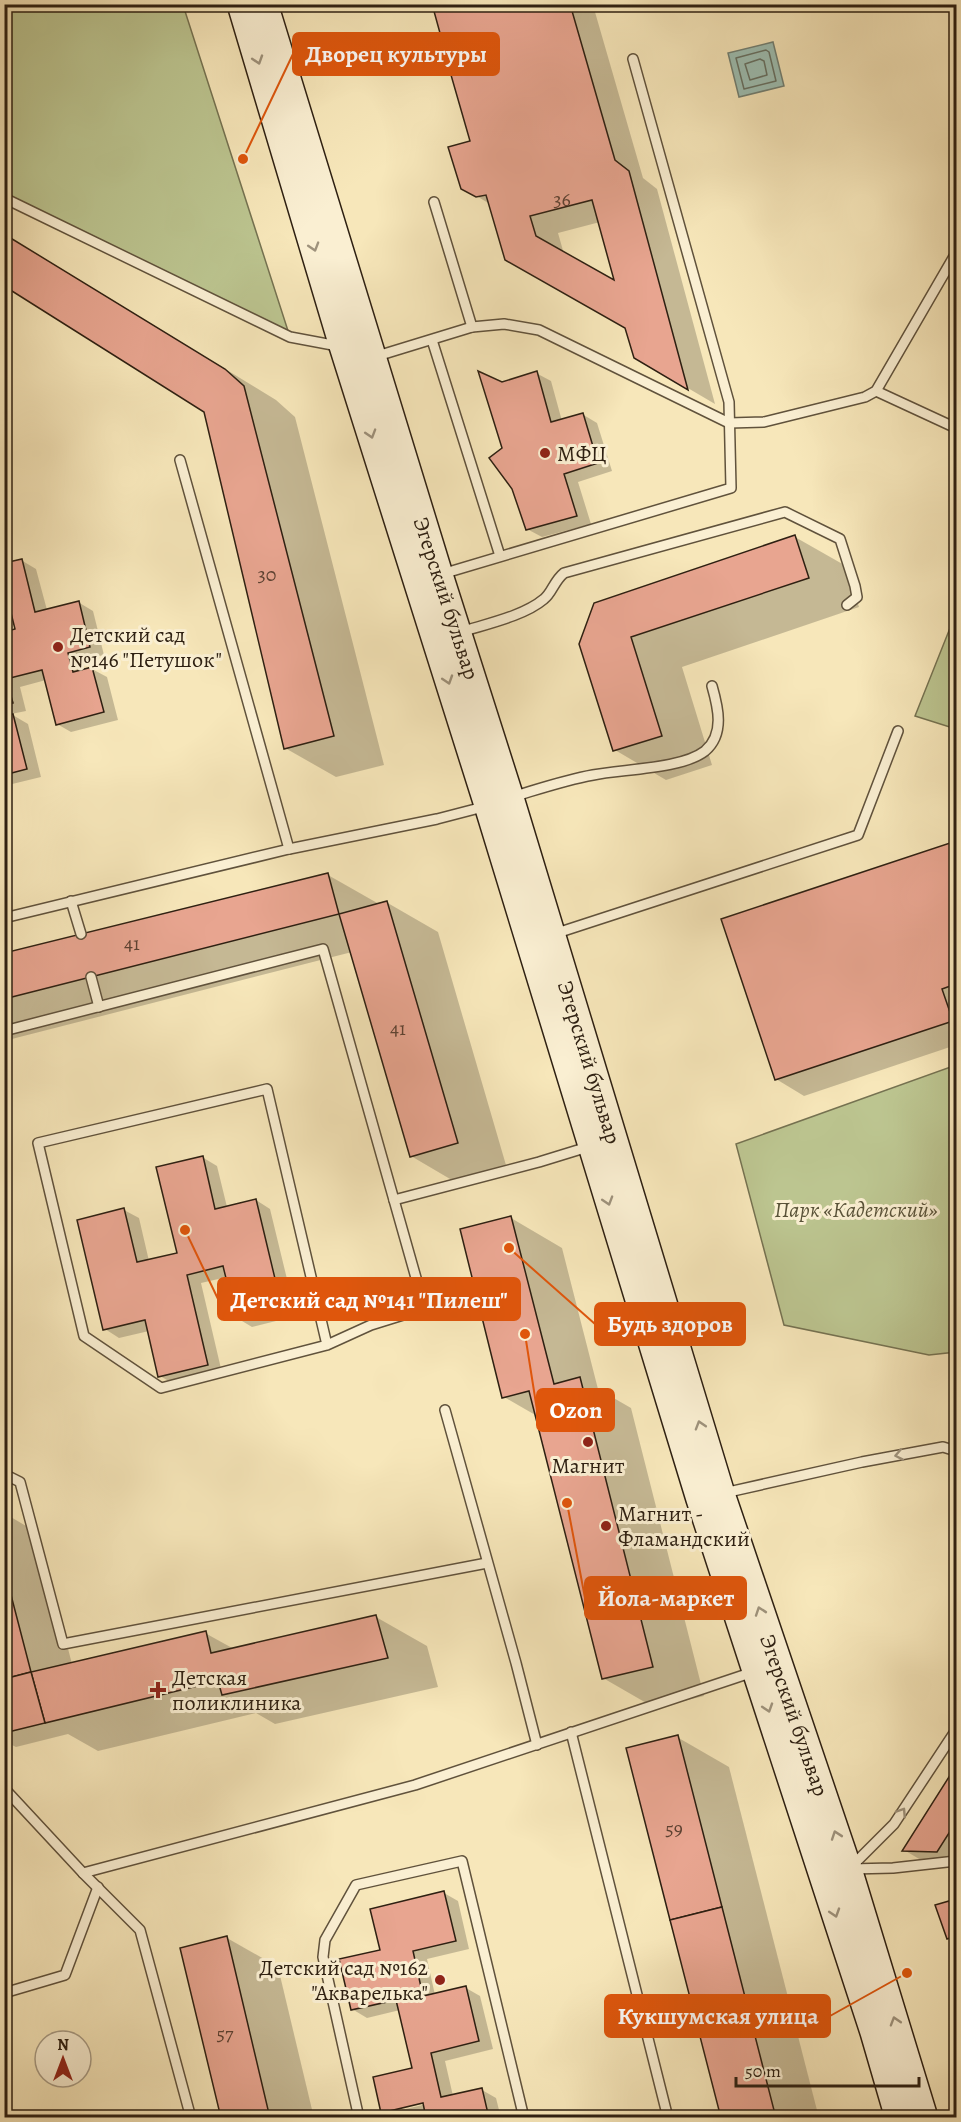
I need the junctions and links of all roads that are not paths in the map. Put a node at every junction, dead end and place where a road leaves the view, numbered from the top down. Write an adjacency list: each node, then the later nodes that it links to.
1 (241, 4): 9 (main road, Эгерский бульвар, one-way to 9)
2 (264, 4): 9 (main road, Эгерский бульвар)
3 (633, 59): 11 (lane)
4 (4, 198): 9 (lane)
5 (434, 202): 7 (lane)
6 (957, 253): 10 (lane)
7 (472, 327): 8 (lane); 11 (lane)
8 (432, 340): 9 (lane); 14 (lane)
9 (358, 352): 15 (main road, Эгерский бульвар)
10 (876, 391): 11 (lane); 12 (lane)
11 (729, 423): 14 (lane)
12 (957, 428)
13 (180, 460): 21 (lane)
14 (500, 556): 15 (lane)
15 (428, 578): 17 (main road, Эгерский бульвар)
16 (847, 605): 17 (lane)
17 (447, 637): 20 (main road, Эгерский бульвар)
18 (712, 686): 20 (lane)
19 (898, 731): 25 (lane)
20 (499, 802): 21 (lane); 25 (main road, Эгерский бульвар); 29 (main road, Эгерский бульвар)
21 (289, 849): 22 (lane)
22 (71, 901): 23 (lane); 24 (lane)
23 (4, 918)
24 (81, 934)
25 (551, 934): 29 (main road, Эгерский бульвар)
26 (91, 977): 27 (lane)
27 (99, 1007): 28 (lane); 30 (lane)
28 (4, 1031)
29 (602, 1142): 30 (lane); 35 (main road, Эгерский бульвар, one-way to 29); 37 (main road, Эгерский бульвар, one-way to 37)
30 (394, 1200): 31 (lane)
31 (327, 1345): 31 (lane)
32 (445, 1410): 36 (lane)
33 (957, 1451): 35 (lane, one-way to 35)
34 (4, 1474): 36 (lane)
35 (721, 1494): 37 (main road, Эгерский бульвар, one-way to 35)
36 (487, 1563): 40 (lane)
37 (767, 1667): 39 (lane); 44 (main road, Эгерский бульвар)
38 (957, 1730): 44 (lane, one-way to 38)
39 (571, 1732): 40 (lane); 50 (lane)
40 (537, 1745): 43 (lane)
41 (4, 1788): 43 (lane)
42 (957, 1861): 44 (lane)
43 (83, 1873): 45 (lane)
44 (835, 1873): 51 (main road, Эгерский бульвар, one-way to 51); 52 (main road, Эгерский бульвар, one-way to 44)
45 (98, 1887): 46 (lane); 47 (lane)
46 (4, 1993)
47 (191, 2118)
48 (359, 2118): 49 (lane)
49 (524, 2118)
50 (668, 2118)
51 (899, 2118)
52 (924, 2118)

